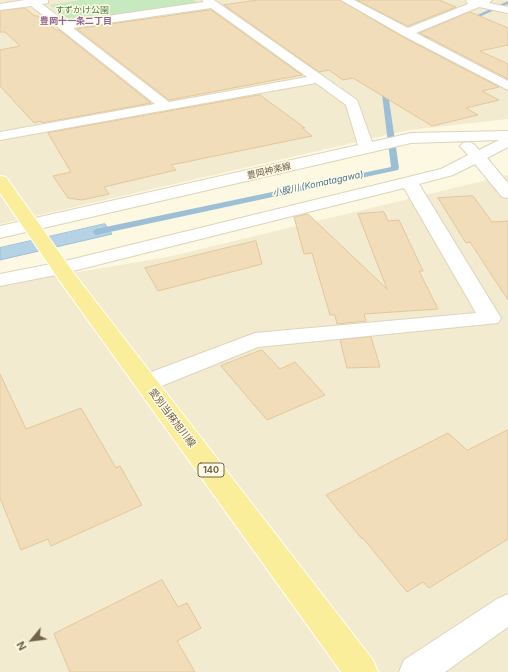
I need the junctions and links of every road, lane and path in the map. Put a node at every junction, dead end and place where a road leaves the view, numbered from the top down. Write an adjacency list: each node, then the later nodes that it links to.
1 (50, 0): 4 (street)
2 (346, 0): 10 (street)
3 (460, 0): 6 (street)
4 (32, 1): 7 (street); 9 (street)
5 (211, 2): 9 (street); 11 (street)
6 (483, 3): 8 (street); 10 (street)
7 (0, 8)
8 (508, 10)
9 (64, 26): 13 (street)
10 (410, 34): 12 (street)
11 (318, 79): 13 (street); 18 (street)
12 (508, 86)
13 (166, 106): 15 (street)
14 (508, 135): 16 (street, 豊岡神楽線)
15 (0, 136)
16 (448, 136): 18 (street, 豊岡神楽線); 19 (street)
17 (508, 141): 19 (street)
18 (366, 149): 23 (street, 豊岡神楽線)
19 (479, 157): 21 (street); 22 (street)
20 (0, 181): 23 (main road, 愛別当麻旭川線 / 140)
21 (409, 182): 25 (street); 27 (street)
22 (508, 192)
23 (34, 228): 24 (street, 豊岡神楽線); 25 (main road, 愛別当麻旭川線 / 140)
24 (0, 232)
25 (57, 263): 26 (street); 27 (main road, 愛別当麻旭川線 / 140)
26 (0, 280)
27 (146, 383): 29 (main road, 愛別当麻旭川線 / 140)
28 (508, 609): 30 (street)
29 (361, 672)
30 (416, 672)

